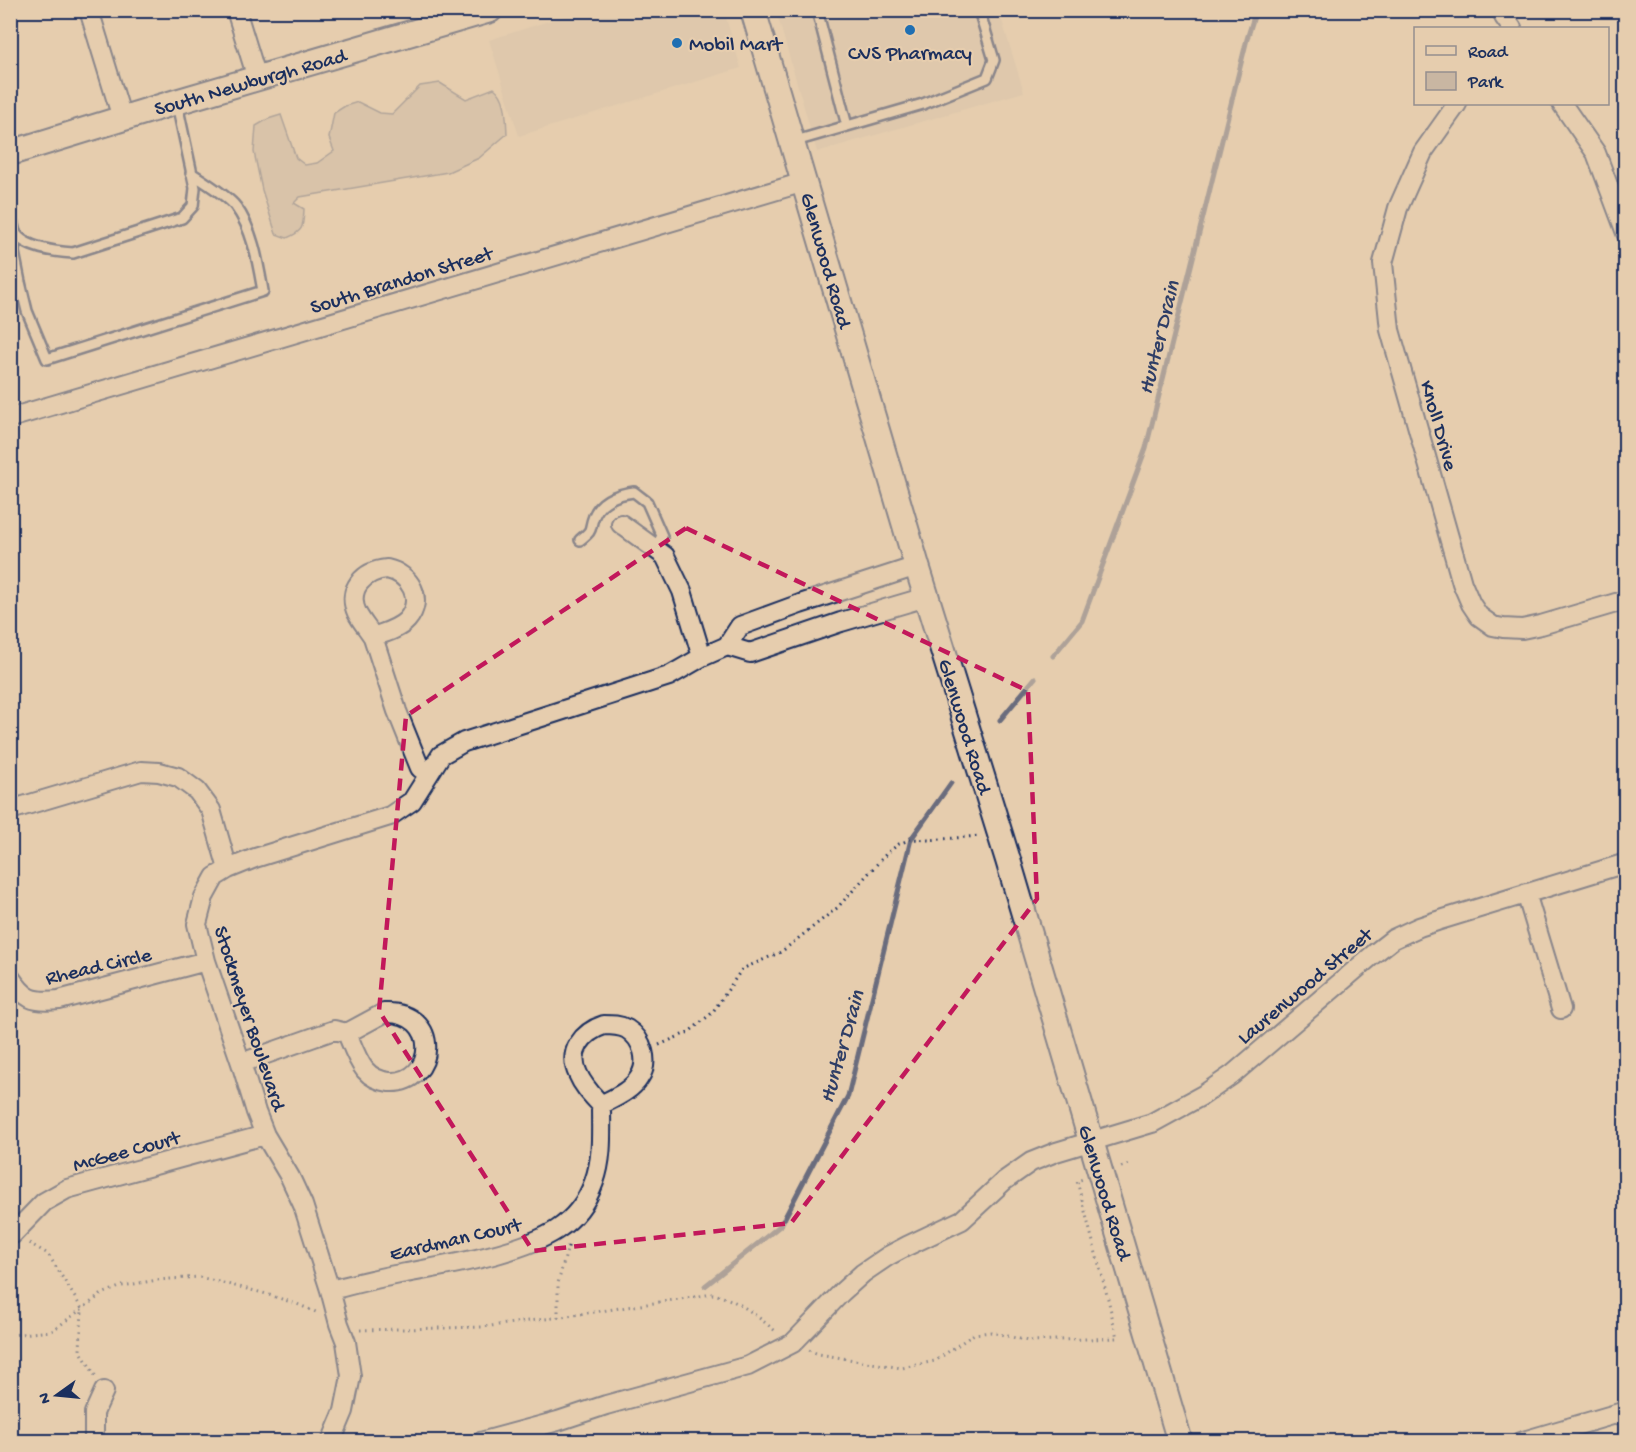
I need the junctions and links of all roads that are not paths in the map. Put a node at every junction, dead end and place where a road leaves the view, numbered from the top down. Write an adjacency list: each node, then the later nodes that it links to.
1 (89, 10): 12 (street)
2 (236, 10): 8 (street)
3 (490, 10): 7 (street, South Newburgh Road)
4 (753, 10): 14 (street, Glenwood Road)
5 (817, 10): 13 (lane)
6 (979, 10): 13 (lane)
7 (456, 15): 8 (street, South Newburgh Road)
8 (257, 78): 9 (street, South Newburgh Road)
9 (176, 102): 12 (street, South Newburgh Road); 16 (lane)
10 (1456, 105): 28 (street, Knoll Drive)
11 (1563, 105): 19 (street)
12 (122, 118): 15 (street, South Newburgh Road)
13 (847, 126): 14 (lane)
14 (792, 141): 17 (street, Glenwood Road)
15 (10, 153)
16 (191, 173): 20 (lane); 20 (lane)
17 (804, 182): 21 (street, South Brandon Street); 25 (street, Glenwood Road)
18 (10, 213): 20 (lane)
19 (1626, 233)
20 (16, 234)
21 (10, 418)
22 (621, 524): 24 (street)
23 (580, 540): 24 (lane)
24 (655, 549): 32 (street)
25 (917, 566): 26 (street, Glenwood Road); 27 (street, Stockmeyer Boulevard)
26 (926, 597): 29 (street); 45 (street, Glenwood Road)
27 (810, 600): 29 (street); 31 (street, Stockmeyer Boulevard)
28 (1626, 600)
29 (820, 630): 31 (street)
30 (373, 637): 33 (street)
31 (727, 646): 32 (street, Stockmeyer Boulevard)
32 (702, 657): 33 (street, Stockmeyer Boulevard)
33 (428, 774): 36 (street, Stockmeyer Boulevard)
34 (10, 810): 36 (street)
35 (1626, 863): 37 (street, Laurenwood Street)
36 (228, 869): 38 (street, Stockmeyer Boulevard)
37 (1527, 893): 40 (street); 45 (street, Laurenwood Street)
38 (206, 961): 39 (street, Rhead Circle); 42 (street, Stockmeyer Boulevard)
39 (10, 976)
40 (1561, 1010)
41 (347, 1033): 41 (street); 42 (street)
42 (242, 1063): 44 (street, Stockmeyer Boulevard)
43 (601, 1105): 43 (street); 47 (street, Eardman Court)
44 (265, 1134): 46 (street, McGee Court); 47 (street, Stockmeyer Boulevard)
45 (1091, 1142): 52 (street, Laurenwood Street); 53 (street, Glenwood Road)
46 (13, 1234)
47 (330, 1290): 51 (street, Stockmeyer Boulevard)
48 (104, 1391): 50 (street)
49 (1626, 1411): 54 (street)
50 (94, 1442)
51 (332, 1442)
52 (480, 1442)
53 (1180, 1442)
54 (1520, 1442)

